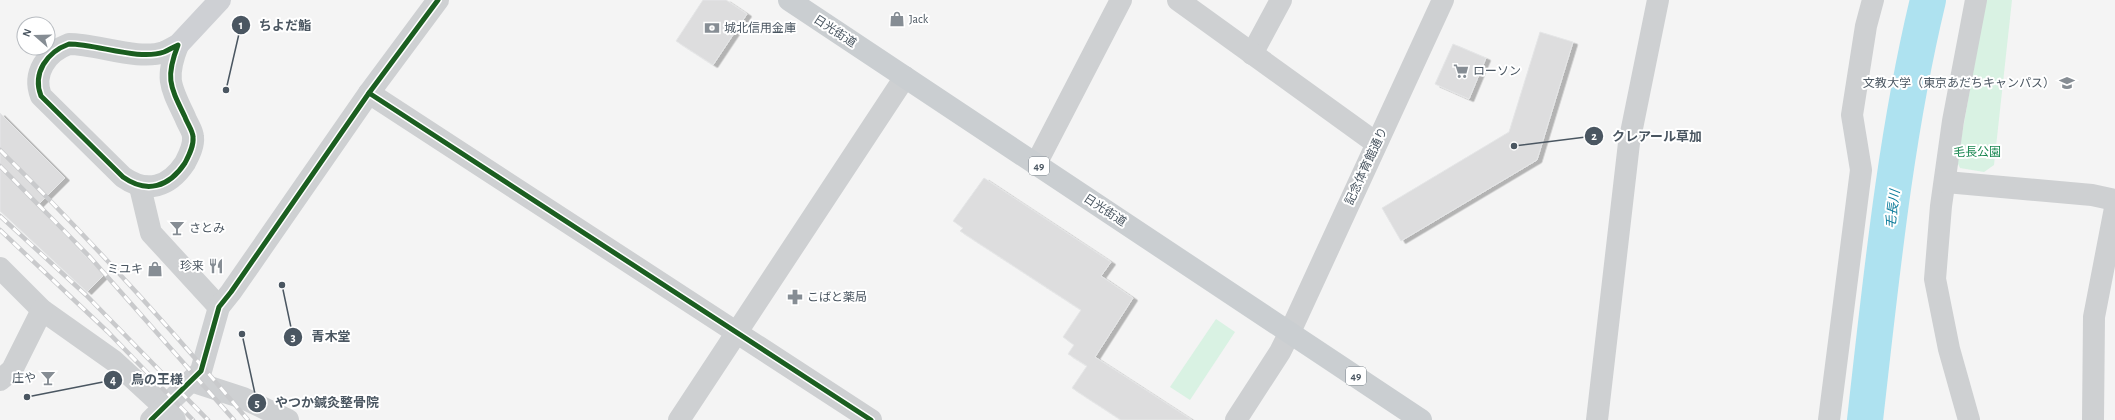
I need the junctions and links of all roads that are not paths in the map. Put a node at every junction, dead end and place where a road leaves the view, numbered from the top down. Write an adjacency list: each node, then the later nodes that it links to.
1 (220, 0): 11 (main road)
2 (438, 0): 14 (street)
3 (789, 0): 13 (main road, 日光街道 / 49)
4 (1121, 0): 16 (street)
5 (1178, 0): 12 (street)
6 (1281, 0): 12 (street)
7 (1443, 0): 15 (street, 記念体育館通り)
8 (1658, 0): 34 (street)
9 (1873, 0): 35 (street)
10 (1976, 0): 17 (street)
11 (178, 45): 18 (street); 18 (street)
12 (1252, 54): 15 (street)
13 (905, 77): 16 (main road, 日光街道 / 49); 25 (street)
14 (369, 93): 22 (street); 25 (street)
15 (1376, 143): 24 (street, 記念体育館通り)
16 (1036, 164): 24 (main road, 日光街道 / 49)
17 (1946, 182): 19 (street); 36 (street)
18 (140, 187): 22 (street)
19 (2115, 200)
20 (2115, 208): 37 (street)
21 (0, 268): 23 (street)
22 (219, 307): 27 (street)
23 (42, 310): 26 (street); 28 (street)
24 (1290, 332): 32 (street, 記念体育館通り); 33 (main road, 日光街道 / 49)
25 (736, 333): 30 (street); 31 (street)
26 (0, 380)
27 (191, 381): 28 (street); 29 (street)
28 (161, 416)
29 (288, 420)
30 (679, 420)
31 (871, 420)
32 (1236, 420)
33 (1421, 420)
34 (1597, 420)
35 (1828, 420)
36 (1969, 420)
37 (2093, 420)

